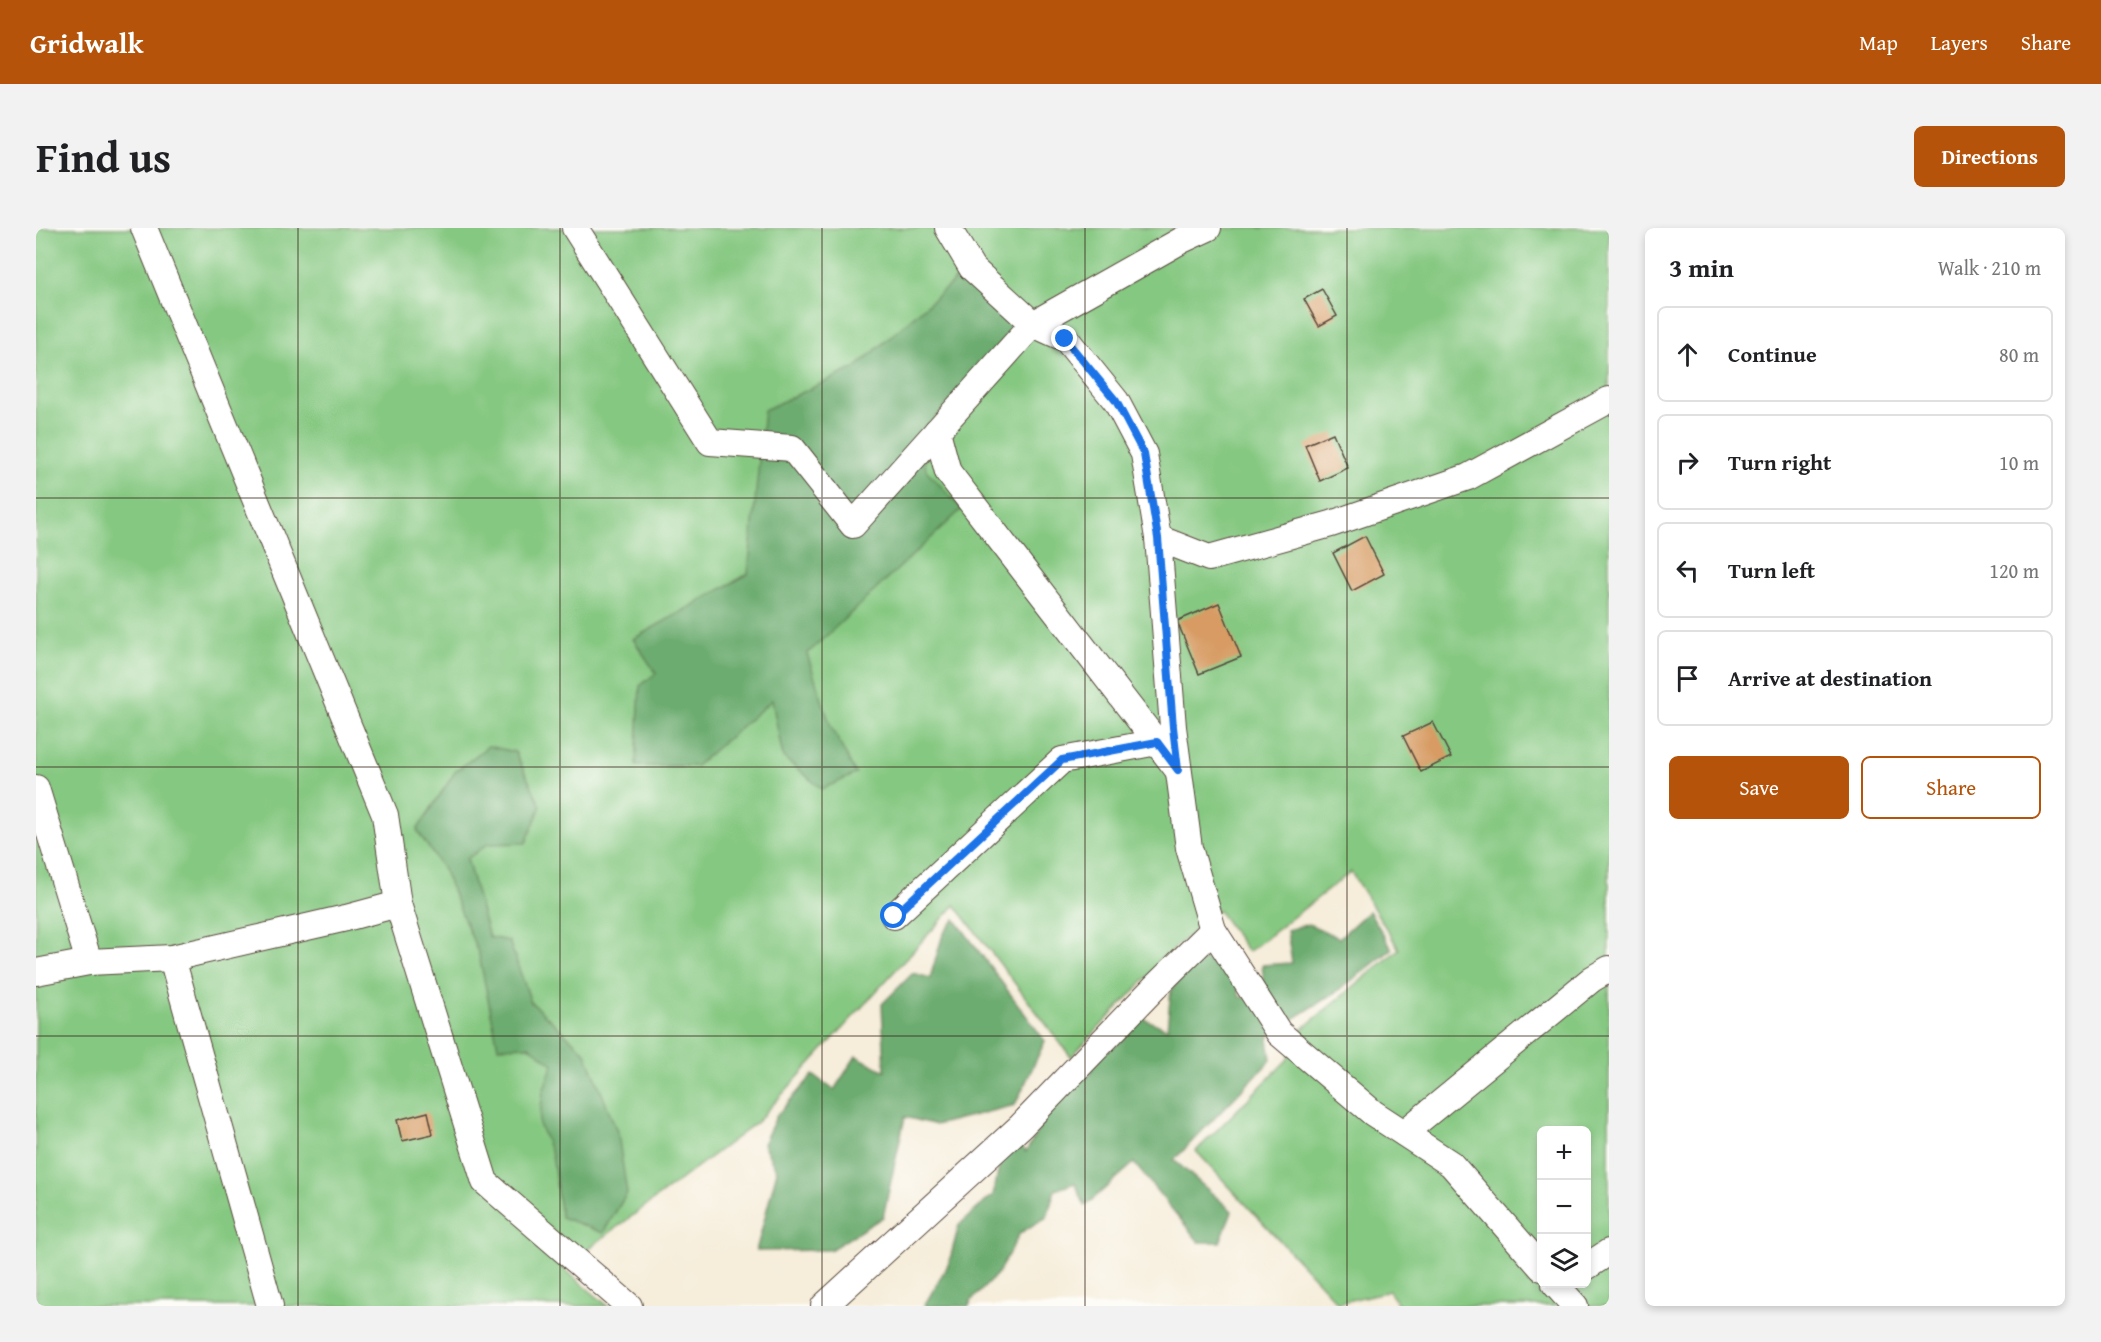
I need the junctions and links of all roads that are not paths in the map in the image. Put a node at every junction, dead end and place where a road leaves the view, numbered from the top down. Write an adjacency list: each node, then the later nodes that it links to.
1 (144, 228): 12 (lane)
2 (575, 228): 7 (lane)
3 (948, 228): 5 (lane)
4 (1208, 228): 5 (lane)
5 (1033, 324): 7 (lane); 8 (lane)
6 (1609, 400): 8 (lane)
7 (938, 431): 9 (lane)
8 (1158, 538): 10 (lane)
9 (1157, 742): 10 (lane); 13 (lane)
10 (1178, 770): 14 (lane)
11 (36, 788): 16 (lane)
12 (398, 904): 15 (lane); 25 (lane)
13 (894, 916)
14 (1213, 930): 19 (lane); 26 (lane)
15 (172, 958): 16 (lane); 24 (lane)
16 (89, 962): 18 (lane)
17 (1609, 969): 19 (lane)
18 (36, 972)
19 (1404, 1133): 21 (lane)
20 (1609, 1251): 22 (lane)
21 (1537, 1261)
22 (1591, 1264)
23 (1560, 1288): 27 (lane)
24 (270, 1306)
25 (630, 1306)
26 (824, 1306)
27 (1575, 1306)

